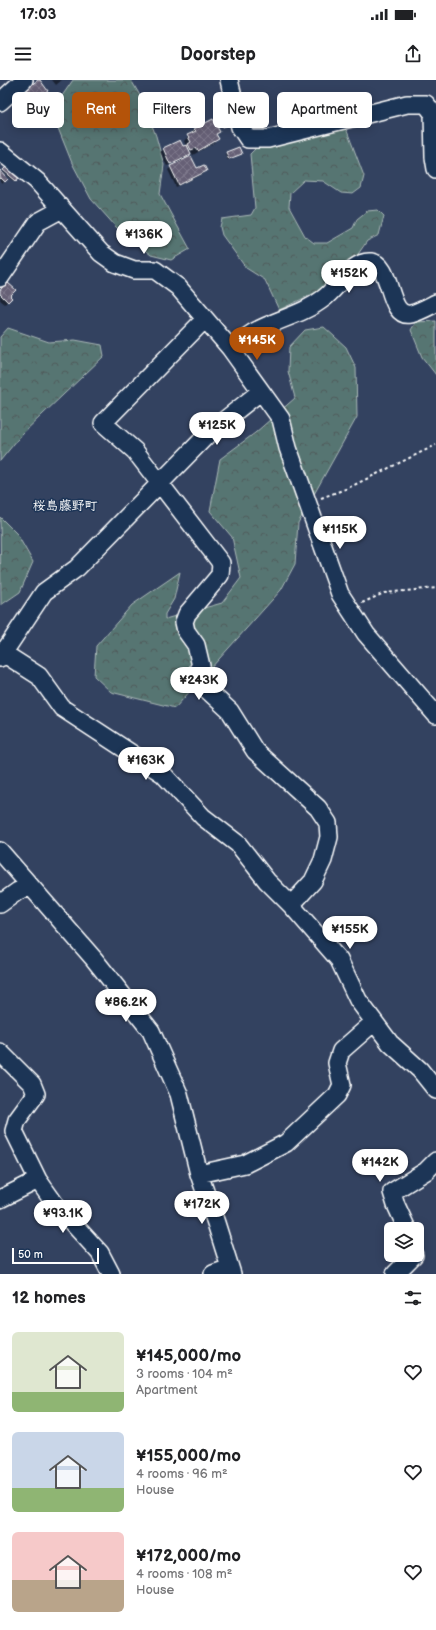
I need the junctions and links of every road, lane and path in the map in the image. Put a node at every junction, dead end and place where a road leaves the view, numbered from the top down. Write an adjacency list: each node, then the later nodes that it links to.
1 (229, 80): 5 (street)
2 (20, 81): 3 (street)
3 (0, 102)
4 (0, 151): 6 (street)
5 (436, 169)
6 (62, 209): 7 (street); 9 (street)
7 (0, 278)
8 (436, 303): 10 (street)
9 (205, 318): 10 (street); 13 (street)
10 (230, 348): 11 (street)
11 (260, 392): 13 (street); 14 (street)
12 (436, 445): 14 (path)
13 (159, 484): 17 (street); 22 (street)
14 (308, 503): 16 (street)
15 (436, 588): 16 (path)
16 (350, 609): 18 (street)
17 (1, 654): 22 (street)
18 (436, 715)
19 (0, 851): 20 (street)
20 (30, 887): 21 (street); 27 (street)
21 (0, 904)
22 (291, 905): 23 (street)
23 (374, 1022): 25 (street); 27 (street)
24 (0, 1052): 28 (street)
25 (436, 1090)
26 (436, 1162): 30 (street)
27 (199, 1174): 32 (street)
28 (38, 1180): 29 (street); 33 (street)
29 (0, 1199)
30 (404, 1222)
31 (407, 1262): 35 (street)
32 (231, 1271): 34 (street)
33 (111, 1274)
34 (213, 1274)
35 (395, 1274)

